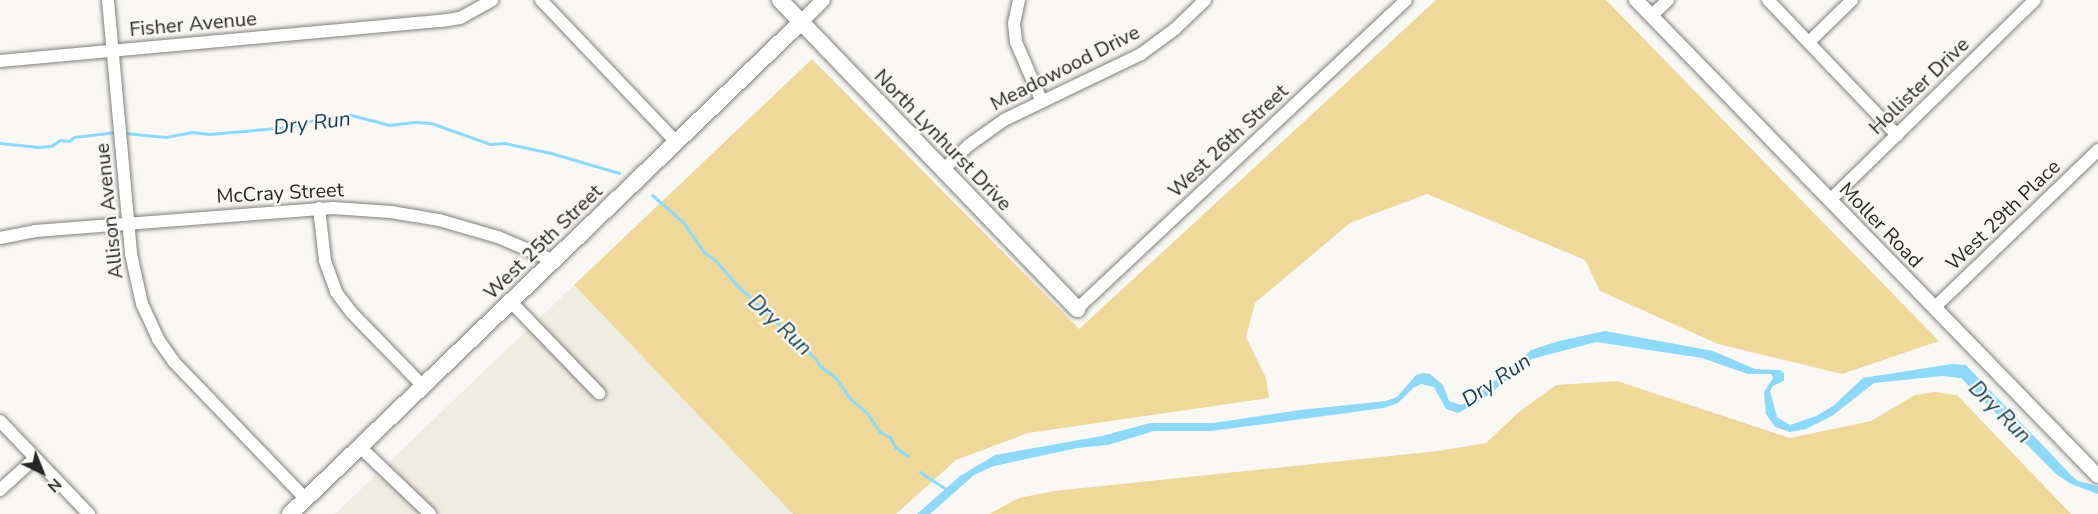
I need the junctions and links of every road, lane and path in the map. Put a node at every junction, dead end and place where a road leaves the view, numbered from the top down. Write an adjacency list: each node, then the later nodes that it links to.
1 (108, 0): 17 (street, Allison Avenue)
2 (492, 0): 17 (street, Fisher Avenue)
3 (541, 0): 21 (street)
4 (780, 0): 15 (main road, North Lynhurst Drive)
5 (823, 0): 15 (street, West 25th Street)
6 (1019, 0): 19 (street)
7 (1205, 0): 19 (street, Meadowood Drive)
8 (1406, 0): 30 (street, West 26th Street)
9 (1636, 0): 14 (street, Moller Road)
10 (1668, 0): 14 (street)
11 (1768, 0): 16 (street)
12 (1852, 0): 16 (street)
13 (2035, 0): 20 (street, Hollister Drive)
14 (1652, 16): 24 (street, Moller Road)
15 (801, 22): 21 (main road, West 25th Street); 23 (main road, North Lynhurst Drive)
16 (1809, 42): 20 (street)
17 (112, 51): 18 (street, Fisher Avenue); 26 (street, Allison Avenue)
18 (0, 61)
19 (1042, 102): 23 (street, Meadowood Drive)
20 (1897, 135): 24 (street, Hollister Drive)
21 (677, 143): 28 (main road, West 25th Street)
22 (2098, 150): 31 (street, West 29th Place)
23 (943, 170): 30 (main road, North Lynhurst Drive)
24 (1830, 200): 31 (street, Moller Road)
25 (319, 208): 26 (street, McCray Street); 28 (street, McCray Street); 32 (street)
26 (128, 223): 27 (street, McCray Street); 39 (street, Allison Avenue)
27 (0, 238)
28 (554, 261): 29 (main road, West 25th Street)
29 (512, 302): 32 (main road, West 25th Street); 33 (street)
30 (1077, 309)
31 (1934, 309): 37 (street, Moller Road)
32 (423, 386): 35 (main road, West 25th Street)
33 (600, 393)
34 (0, 421): 36 (street)
35 (360, 447): 39 (main road, West 25th Street); 42 (street)
36 (35, 458): 38 (street); 40 (street)
37 (2098, 476)
38 (0, 490)
39 (306, 500): 41 (main road, West 25th Street)
40 (89, 514)
41 (290, 514)
42 (430, 514)

